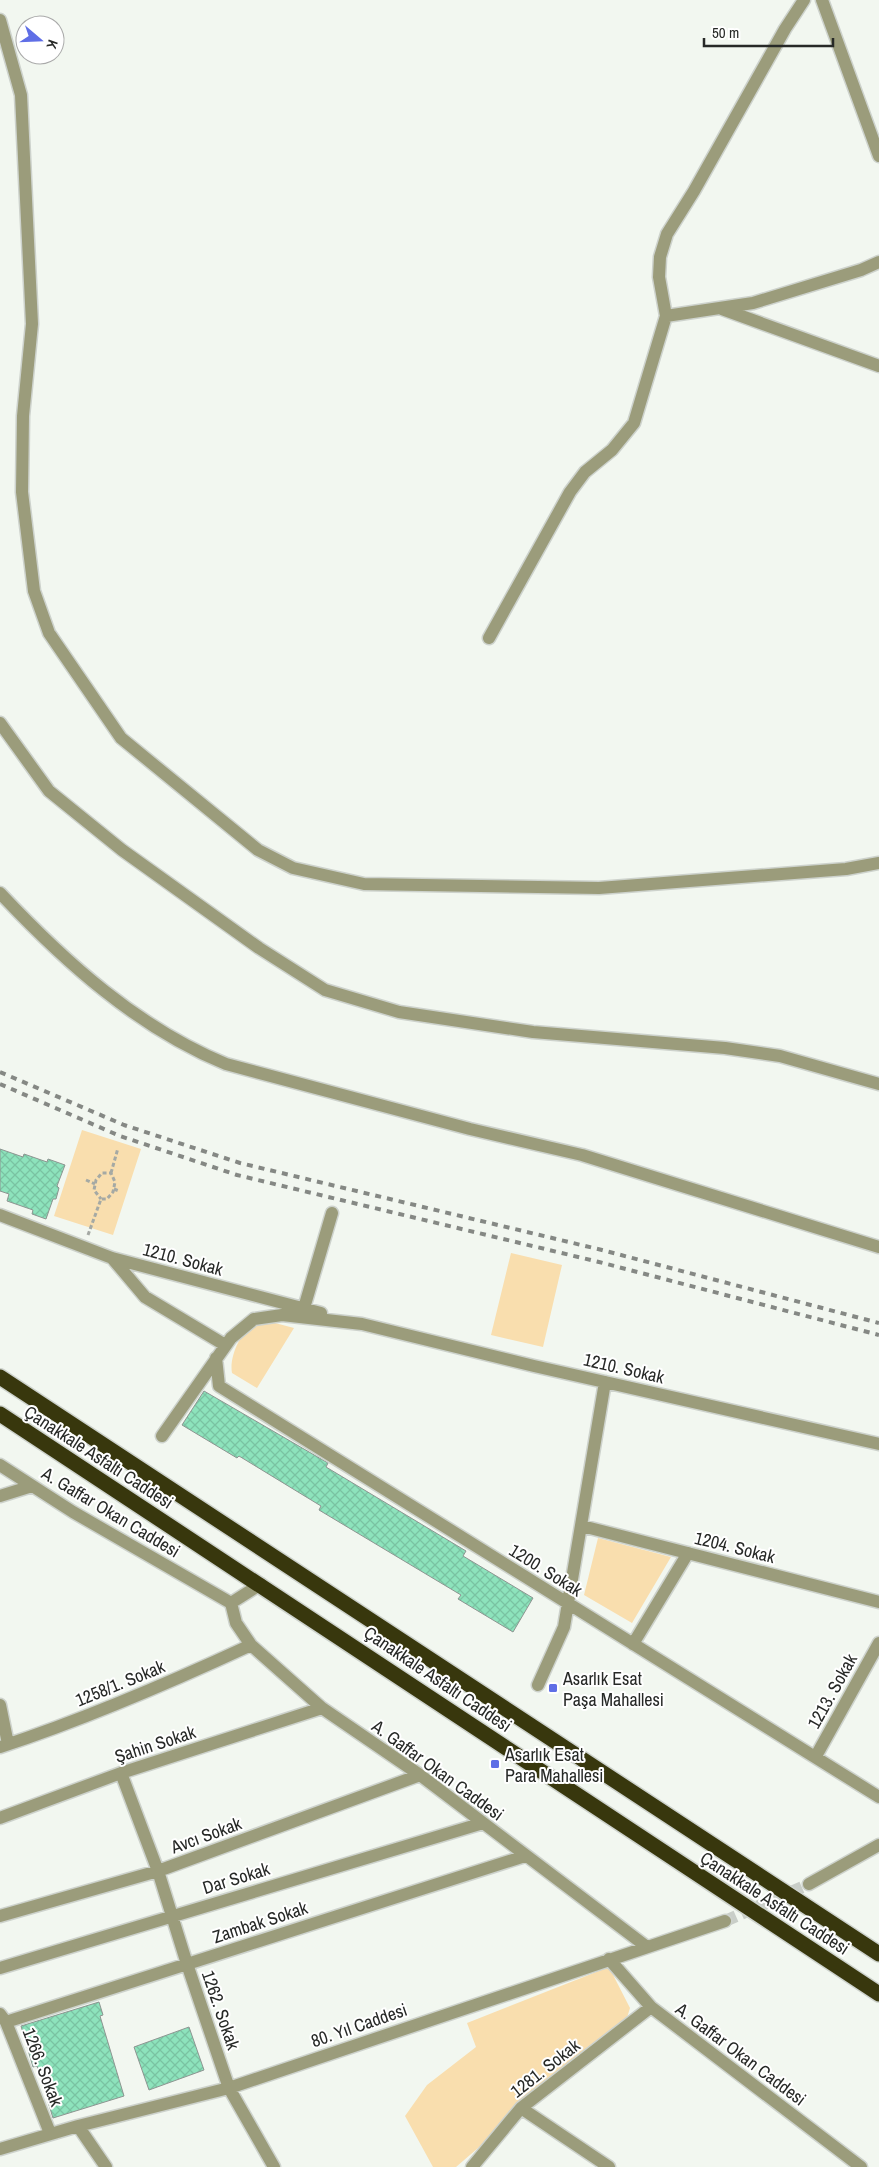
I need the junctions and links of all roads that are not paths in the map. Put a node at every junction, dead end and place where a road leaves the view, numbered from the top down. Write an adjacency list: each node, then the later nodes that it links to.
1 (804, 0): 7 (street)
2 (822, 0): 4 (street)
3 (0, 20): 11 (street)
4 (879, 156)
5 (879, 262): 6 (street)
6 (720, 308): 7 (street); 8 (street)
7 (666, 316): 9 (street)
8 (879, 366)
9 (489, 638)
10 (0, 723): 13 (street)
11 (879, 864)
12 (0, 893): 16 (street)
13 (879, 1084)
14 (332, 1213): 18 (street)
15 (0, 1215): 17 (street, 1210. Sokak)
16 (879, 1247)
17 (112, 1258): 18 (street, 1210. Sokak); 20 (street)
18 (304, 1308): 19 (street, 1210. Sokak)
19 (362, 1324): 20 (street, 1210. Sokak); 23 (street, 1210. Sokak)
20 (226, 1345): 21 (street, 1210. Sokak)
21 (216, 1358): 25 (street, 1210. Sokak); 35 (street, 1200. Sokak)
22 (0, 1377): 57 (highway, Çanakkale Asfaltı Caddesi)
23 (606, 1382): 26 (street, 1210. Sokak); 30 (street)
24 (0, 1414): 32 (highway, Çanakkale Asfaltı Caddesi)
25 (162, 1436)
26 (879, 1444)
27 (0, 1465): 28 (street, A. Gaffar Okan Caddesi)
28 (32, 1486): 29 (street); 34 (street, A. Gaffar Okan Caddesi)
29 (0, 1496)
30 (582, 1526): 31 (street, 1204. Sokak); 35 (street)
31 (688, 1553): 33 (street, 1204. Sokak); 37 (street)
32 (261, 1584): 34 (street); 61 (highway, Çanakkale Asfaltı Caddesi)
33 (879, 1602)
34 (231, 1603): 38 (street, A. Gaffar Okan Caddesi)
35 (568, 1605): 37 (street, 1200. Sokak); 39 (street)
36 (879, 1643): 43 (street, 1213. Sokak)
37 (633, 1644): 43 (street, 1200. Sokak)
38 (251, 1645): 41 (street, A. Gaffar Okan Caddesi); 42 (street, 1258/1. Sokak)
39 (538, 1685)
40 (0, 1705): 42 (street)
41 (322, 1708): 44 (street, Şahin Sokak); 45 (street, A. Gaffar Okan Caddesi)
42 (4, 1746)
43 (816, 1756): 46 (street, 1200. Sokak)
44 (121, 1772): 47 (street, Şahin Sokak); 51 (street, 1262. Sokak)
45 (420, 1775): 48 (street, A. Gaffar Okan Caddesi); 51 (street, Avcı Sokak)
46 (879, 1797)
47 (0, 1818)
48 (483, 1823): 50 (street, A. Gaffar Okan Caddesi); 53 (street, Dar Sokak)
49 (879, 1845): 52 (street)
50 (525, 1856): 56 (street, A. Gaffar Okan Caddesi); 59 (street, Zambak Sokak)
51 (158, 1871): 53 (street, 1262. Sokak); 54 (street, Avcı Sokak)
52 (808, 1884)
53 (173, 1915): 59 (street, 1262. Sokak); 60 (street, Dar Sokak)
54 (0, 1916)
55 (725, 1921): 56 (street, 80. Yıl Caddesi)
56 (647, 1947): 58 (street, 80. Yıl Caddesi)
57 (879, 1954)
58 (609, 1960): 62 (street, A. Gaffar Okan Caddesi); 64 (street, 80. Yıl Caddesi)
59 (186, 1964): 63 (street, Zambak Sokak); 64 (street, 1262. Sokak)
60 (0, 1968)
61 (879, 1994)
62 (651, 2007): 65 (street, 1281. Sokak); 73 (street, A. Gaffar Okan Caddesi)
63 (3, 2018): 67 (street, 1266. Sokak)
64 (230, 2088): 66 (street, 80. Yıl Caddesi); 70 (street, 1262. Sokak)
65 (521, 2108): 71 (street, 1281. Sokak); 72 (street)
66 (78, 2126): 67 (street, 80. Yıl Caddesi); 69 (street, 1266. Sokak)
67 (50, 2133): 68 (street, 80. Yıl Caddesi)
68 (0, 2149)
69 (106, 2167)
70 (274, 2167)
71 (472, 2167)
72 (609, 2167)
73 (861, 2167)

